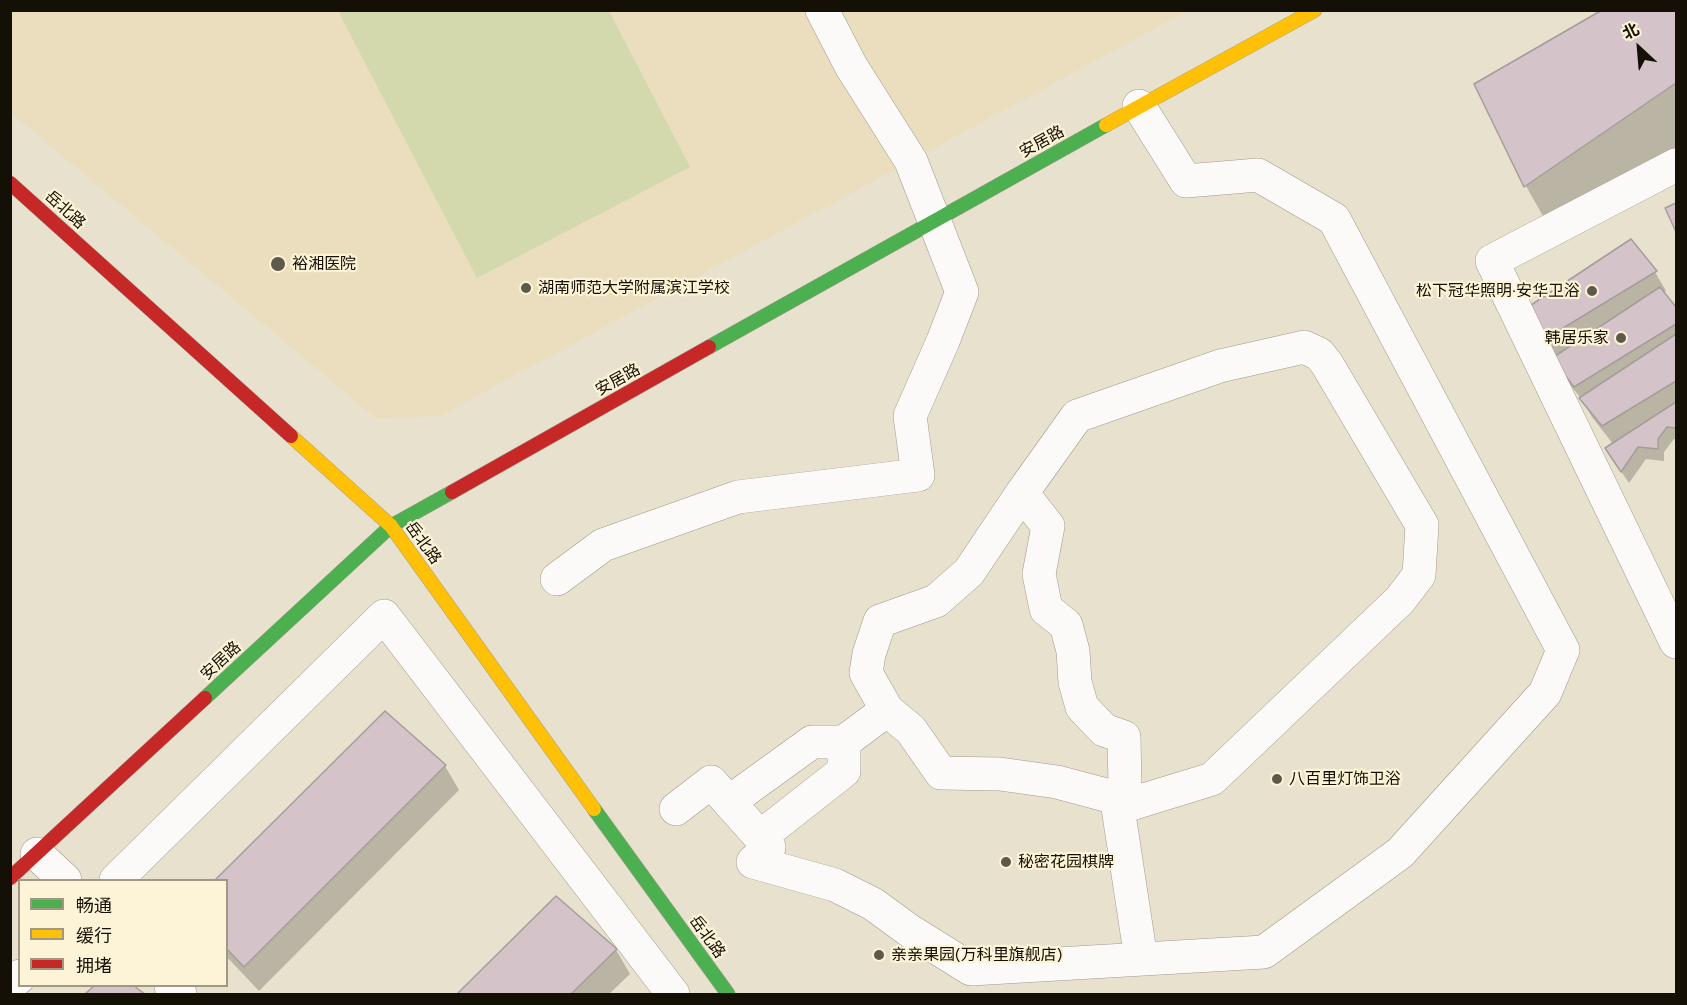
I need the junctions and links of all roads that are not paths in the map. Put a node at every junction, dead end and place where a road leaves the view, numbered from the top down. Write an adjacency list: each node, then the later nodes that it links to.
1 (822, 10): 6 (street)
2 (1315, 10): 3 (main road, 安居路)
3 (1139, 106): 6 (main road, 安居路); 21 (street)
4 (1677, 165): 10 (street)
5 (10, 183): 8 (main road, 岳北路)
6 (934, 221): 8 (main road, 安居路); 9 (street)
7 (1022, 493): 11 (street); 15 (street); 15 (street)
8 (391, 526): 17 (main road, 安居路); 23 (main road, 岳北路)
9 (557, 579)
10 (1677, 642)
11 (887, 710): 12 (street); 15 (street)
12 (844, 742): 13 (street); 16 (street)
13 (729, 802): 14 (street); 16 (street)
14 (676, 808)
15 (1118, 808): 21 (street)
16 (760, 837): 21 (street)
17 (37, 854): 18 (main road, 安居路); 19 (street)
18 (10, 878)
19 (64, 879)
20 (117, 879): 22 (street)
21 (1141, 959)
22 (673, 994)
23 (728, 994)

